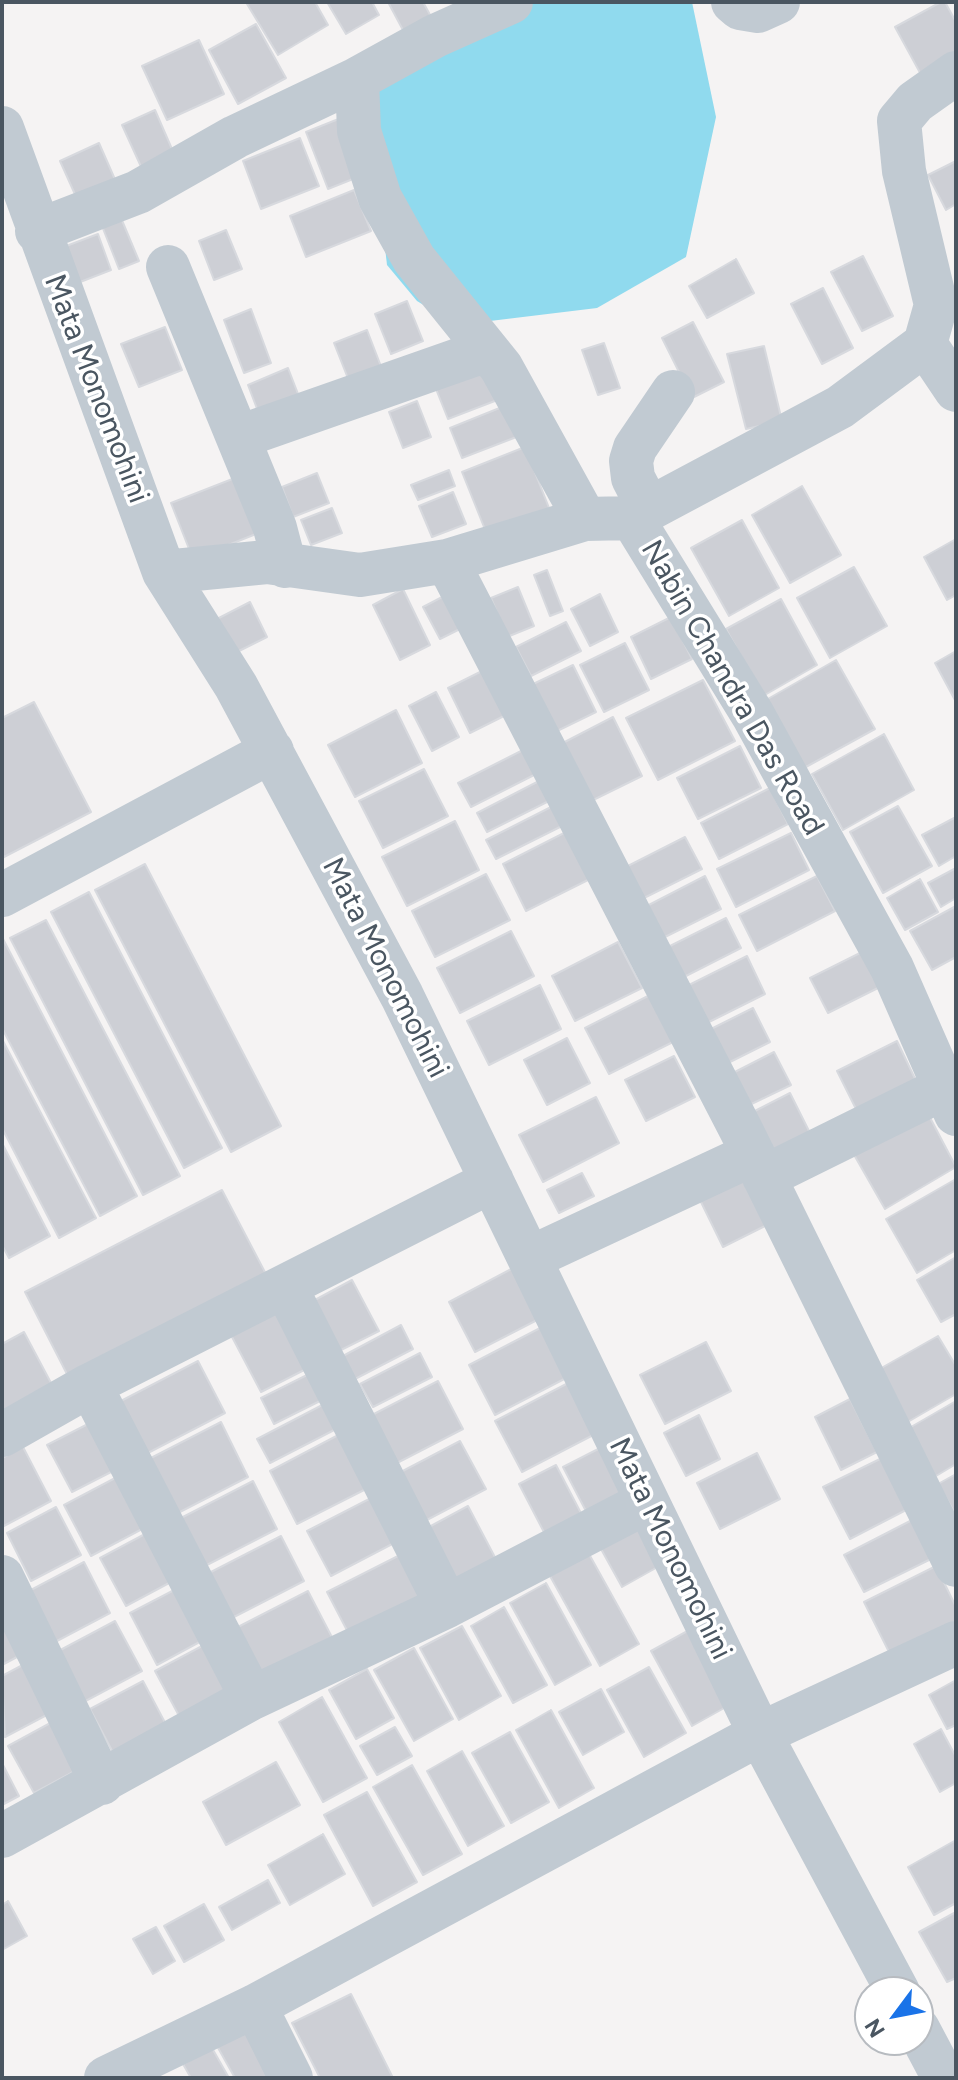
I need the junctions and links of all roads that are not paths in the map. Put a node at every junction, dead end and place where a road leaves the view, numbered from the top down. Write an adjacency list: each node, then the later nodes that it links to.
1 (511, 2): 5 (street)
2 (733, 2): 3 (street)
3 (778, 2)
4 (956, 73): 9 (street)
5 (357, 79): 7 (street); 10 (street)
6 (2, 128): 7 (street)
7 (21, 210): 18 (street, Mata Monomohini)
8 (168, 267): 13 (street)
9 (925, 344): 11 (street); 14 (street)
10 (487, 350): 13 (street); 15 (street)
11 (956, 390)
12 (673, 392): 14 (street)
13 (239, 437): 17 (street)
14 (640, 513): 15 (street, Nabin Chandra Das Road); 21 (street, Nabin Chandra Das Road)
15 (585, 519): 16 (street, Nabin Chandra Das Road)
16 (447, 561): 17 (street, Nabin Chandra Das Road); 22 (street)
17 (285, 566): 18 (street, Nabin Chandra Das Road)
18 (164, 572): 19 (street, Mata Monomohini)
19 (272, 751): 20 (street); 23 (street, Mata Monomohini)
20 (2, 895)
21 (950, 1101): 22 (street)
22 (758, 1165): 24 (street); 29 (street)
23 (492, 1181): 24 (street, Mata Monomohini); 25 (street)
24 (530, 1258): 28 (street, Mata Monomohini)
25 (286, 1288): 26 (street); 31 (street)
26 (90, 1385): 27 (street); 33 (street)
27 (2, 1435)
28 (647, 1502): 31 (street); 34 (street, Mata Monomohini)
29 (956, 1565)
30 (2, 1577): 35 (street)
31 (447, 1606): 33 (street)
32 (956, 1643): 34 (street)
33 (252, 1698): 35 (street)
34 (760, 1734): 37 (street, Mata Monomohini); 38 (street)
35 (102, 1783): 36 (street)
36 (2, 1836)
37 (889, 1976)
38 (255, 2006): 40 (street); 41 (street)
39 (932, 2056): 42 (street)
40 (106, 2078)
41 (291, 2078)
42 (944, 2078)

